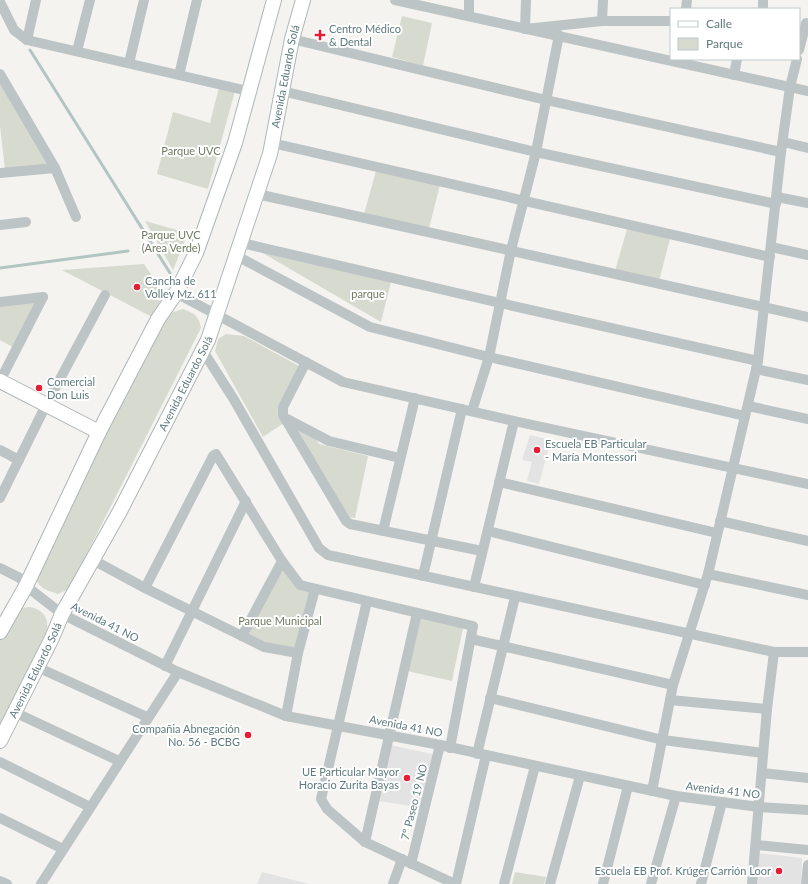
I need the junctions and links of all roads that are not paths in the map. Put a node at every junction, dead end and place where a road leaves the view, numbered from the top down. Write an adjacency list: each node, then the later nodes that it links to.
1 (36, 0): 20 (street)
2 (90, 0): 22 (street)
3 (144, 0): 27 (street)
4 (197, 0): 29 (street)
5 (274, 0): 32 (main road)
6 (303, 0): 19 (main road, Avenida Eduardo Solá)
7 (395, 0): 11 (street)
8 (469, 0): 13 (street)
9 (526, 0): 17 (street)
10 (603, 0): 14 (street)
11 (410, 1): 13 (street)
12 (0, 2): 20 (street)
13 (469, 15): 17 (street)
14 (602, 21): 15 (street); 17 (street)
15 (670, 21)
16 (804, 23): 21 (street)
17 (525, 29): 18 (street)
18 (559, 35): 23 (street); 35 (street)
19 (292, 39): 33 (main road, Avenida Eduardo Solá); 35 (street)
20 (27, 40): 22 (street)
21 (800, 45)
22 (77, 51): 27 (street)
23 (670, 59)
24 (737, 60): 30 (street)
25 (797, 60): 31 (street)
26 (684, 62): 30 (street)
27 (129, 63): 29 (street)
28 (0, 74): 40 (street)
29 (179, 75): 32 (street)
30 (734, 75): 31 (street)
31 (790, 87): 34 (street); 37 (street)
32 (248, 91): 53 (main road)
33 (282, 91): 36 (main road, Avenida Eduardo Solá); 39 (street)
34 (808, 91)
35 (546, 100): 37 (street); 39 (street)
36 (272, 143): 42 (main road, Avenida Eduardo Solá); 44 (street)
37 (782, 147): 38 (street); 43 (street)
38 (808, 148)
39 (536, 152): 43 (street); 44 (street)
40 (56, 168): 41 (street); 46 (street)
41 (0, 173)
42 (257, 194): 49 (main road, Avenida Eduardo Solá); 50 (street)
43 (777, 200): 45 (street); 51 (street)
44 (525, 201): 50 (street); 51 (street)
45 (808, 203)
46 (76, 217)
47 (26, 222): 48 (street)
48 (0, 225)
49 (239, 249): 56 (street); 58 (main road, Avenida Eduardo Solá); 61 (street)
50 (511, 250): 56 (street); 57 (street)
51 (770, 252): 52 (street); 57 (street)
52 (808, 255)
53 (176, 293): 58 (street); 74 (main road)
54 (105, 295): 67 (street)
55 (0, 302): 65 (street)
56 (500, 303): 61 (street); 63 (street)
57 (764, 308): 59 (street); 63 (street)
58 (216, 314): 60 (main road, Avenida Eduardo Solá); 62 (street)
59 (808, 317)
60 (203, 351): 90 (main road, Avenida Eduardo Solá); 94 (street)
61 (489, 357): 69 (street); 70 (street)
62 (306, 362): 66 (street); 71 (street)
63 (757, 365): 64 (street); 68 (street)
64 (808, 380)
65 (0, 381): 67 (main road)
66 (415, 398): 69 (street); 76 (street)
67 (46, 405): 74 (main road); 77 (street)
68 (748, 406): 70 (street); 72 (street)
69 (467, 410): 73 (street); 87 (street)
70 (745, 416): 78 (street)
71 (287, 419): 76 (street); 84 (street)
72 (808, 420)
73 (514, 421): 78 (street); 79 (street)
74 (99, 432): 96 (main road)
75 (0, 450): 77 (street)
76 (400, 458): 84 (street)
77 (19, 460): 81 (street)
78 (733, 467): 80 (street); 83 (street)
79 (499, 482): 85 (street); 86 (street)
80 (808, 484)
81 (0, 498)
82 (246, 501): 91 (street); 98 (street); 103 (street)
83 (720, 521): 86 (street); 88 (street)
84 (383, 531): 87 (street)
85 (488, 531): 89 (street); 95 (street)
86 (717, 533): 93 (street)
87 (432, 540): 89 (street); 94 (street)
88 (808, 541)
89 (482, 551): 97 (street)
90 (93, 560): 98 (street); 105 (main road, Avenida Eduardo Solá)
91 (282, 561): 99 (street); 108 (street)
92 (0, 568): 96 (street, Avenida 41 NO)
93 (708, 574): 95 (street); 100 (street)
94 (424, 576): 97 (street)
95 (704, 585): 107 (street)
96 (26, 586): 105 (street, Avenida 41 NO); 106 (main road)
97 (474, 587): 101 (street)
98 (145, 588): 103 (street)
99 (315, 589): 102 (street); 113 (street)
100 (808, 595)
101 (515, 597): 107 (street); 110 (street)
102 (367, 601): 104 (street); 124 (street)
103 (193, 611): 108 (street); 114 (street)
104 (418, 613): 109 (street); 125 (street)
105 (62, 614): 114 (street, Avenida 41 NO); 115 (main road, Avenida Eduardo Solá)
106 (1, 627)
107 (688, 634): 111 (street); 117 (street)
108 (242, 636): 113 (street)
109 (471, 639): 110 (street); 129 (street)
110 (503, 646): 117 (street); 118 (street)
111 (774, 652): 112 (street); 120 (street)
112 (808, 652)
113 (298, 653): 122 (street)
114 (165, 666): 116 (street, Avenida 41 NO)
115 (37, 667): 121 (main road, Avenida Eduardo Solá); 123 (street)
116 (178, 672): 122 (street, Avenida 41 NO); 123 (street)
117 (673, 685): 119 (street)
118 (490, 698): 126 (street); 131 (street)
119 (670, 700): 120 (street); 126 (street)
120 (767, 709): 130 (street)
121 (14, 712): 127 (main road, Avenida Eduardo Solá); 132 (street)
122 (286, 716): 124 (street, Avenida 41 NO)
123 (147, 717): 132 (street)
124 (338, 724): 125 (street, Avenida 41 NO); 146 (street)
125 (388, 736): 128 (street, Avenida 41 NO); 146 (street)
126 (663, 740): 130 (street); 139 (street)
127 (0, 741)
128 (440, 745): 129 (street, Avenida 41 NO); 150 (street, 7º Paseo 19 NO)
129 (450, 748): 131 (street, Avenida 41 NO)
130 (763, 753): 135 (street)
131 (482, 754): 134 (street, Avenida 41 NO); 156 (street)
132 (120, 761): 142 (street)
133 (0, 762): 142 (street)
134 (534, 766): 136 (street, Avenida 41 NO); 157 (street)
135 (762, 773): 137 (street); 143 (street)
136 (580, 776): 138 (street, Avenida 41 NO); 158 (street)
137 (808, 778)
138 (628, 786): 139 (street, Avenida 41 NO); 159 (street)
139 (652, 791): 140 (street, Avenida 41 NO)
140 (676, 796): 141 (street, Avenida 41 NO); 160 (street)
141 (722, 802): 143 (street, Avenida 41 NO); 161 (street)
142 (90, 807): 148 (street)
143 (759, 807): 144 (street, Avenida 41 NO); 147 (street)
144 (808, 810)
145 (0, 818): 148 (street)
146 (365, 842): 150 (street)
147 (756, 845): 149 (street); 162 (street)
148 (63, 849): 154 (street)
149 (808, 850)
150 (406, 862): 155 (street, 7º Paseo 19 NO); 156 (street)
151 (808, 865): 163 (street)
152 (0, 881): 153 (street)
153 (7, 884)
154 (40, 884)
155 (393, 884)
156 (456, 884)
157 (504, 884)
158 (550, 884)
159 (602, 884)
160 (651, 884)
161 (700, 884)
162 (752, 884)
163 (806, 884)

